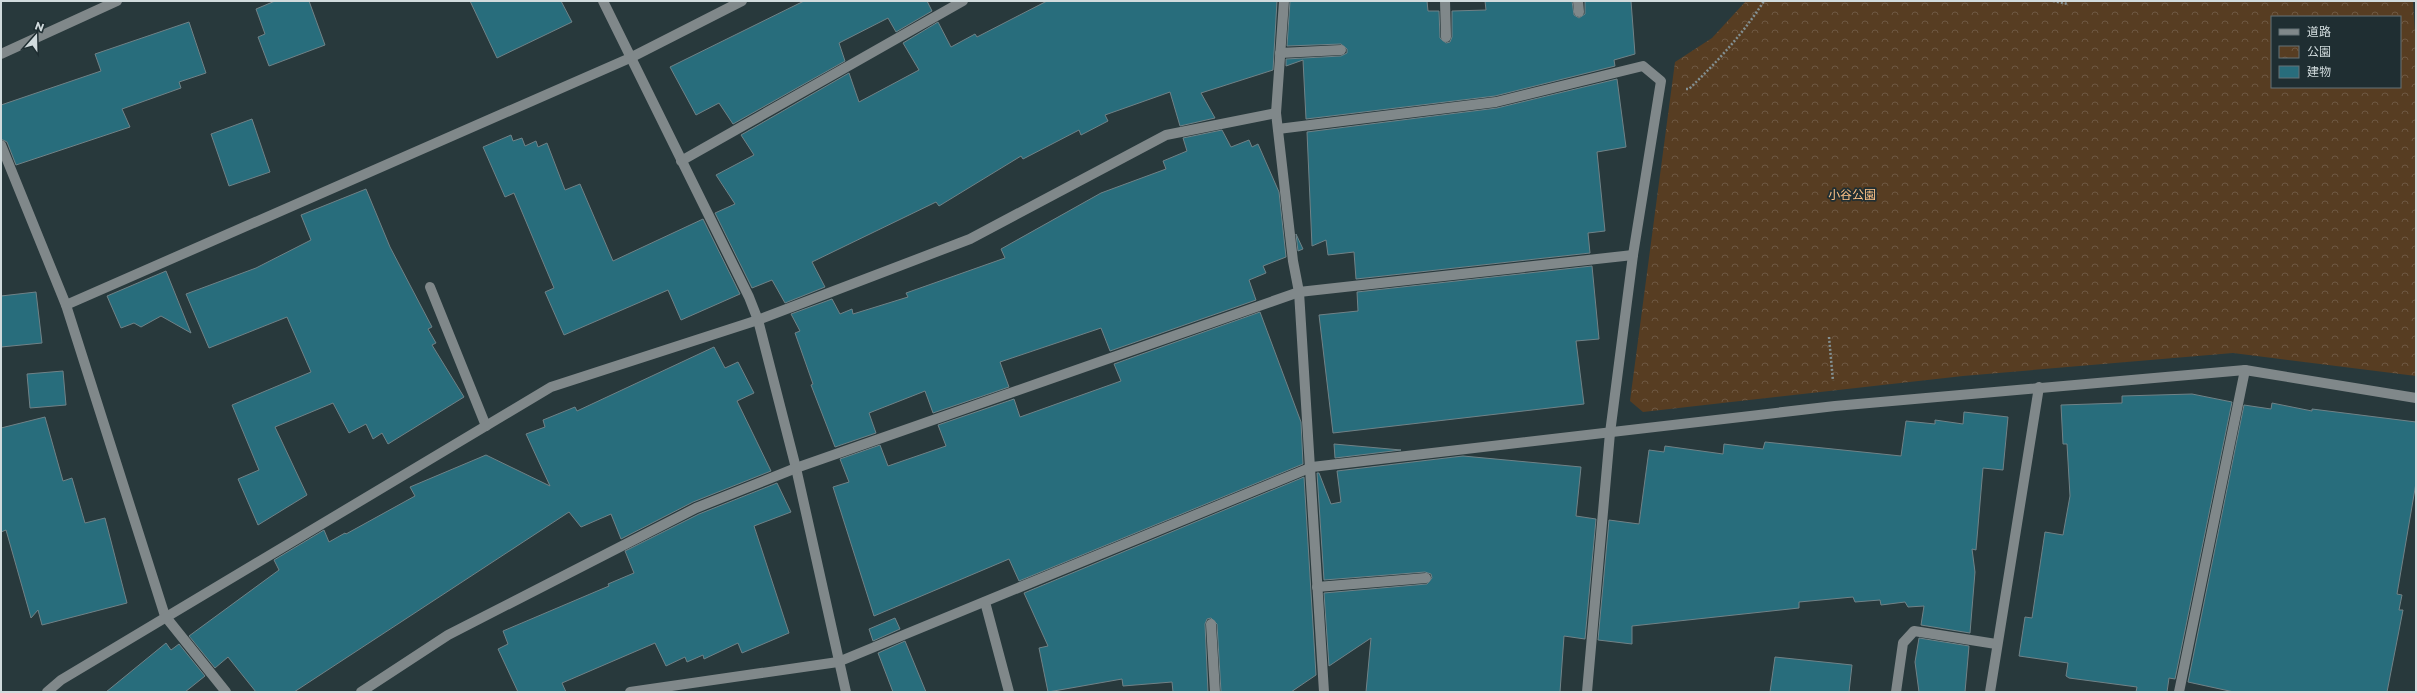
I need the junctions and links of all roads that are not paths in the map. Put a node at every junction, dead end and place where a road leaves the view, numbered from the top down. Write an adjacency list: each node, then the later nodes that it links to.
1 (117, 1): 12 (street)
2 (602, 1): 13 (street)
3 (742, 1): 13 (street)
4 (963, 1): 17 (street)
5 (1284, 1): 11 (street)
6 (1445, 1): 9 (street)
7 (1578, 1): 8 (street)
8 (1579, 12)
9 (1446, 37)
10 (1341, 50): 11 (street)
11 (1280, 53): 14 (street)
12 (1, 54)
13 (630, 58): 17 (street); 21 (street)
14 (1276, 113): 15 (street); 22 (street)
15 (1278, 129): 18 (street); 20 (street)
16 (1, 145): 21 (street)
17 (682, 161): 22 (street)
18 (1633, 255): 20 (street); 27 (street)
19 (430, 287): 26 (street)
20 (1299, 292): 28 (street); 29 (street)
21 (66, 304): 33 (street)
22 (758, 320): 26 (street); 29 (street)
23 (2245, 370): 24 (street); 25 (street); 48 (street)
24 (2039, 387): 27 (street); 35 (street)
25 (2416, 398)
26 (486, 426): 33 (street)
27 (1610, 433): 28 (street); 45 (street)
28 (1312, 467): 31 (street); 32 (street)
29 (796, 468): 36 (street); 39 (street)
30 (1426, 578): 31 (street)
31 (1317, 587): 44 (street)
32 (985, 602): 36 (street); 42 (street)
33 (166, 616): 37 (street); 38 (street)
34 (1211, 624): 43 (street)
35 (1996, 644): 46 (street); 47 (street)
36 (838, 662): 40 (street); 41 (street)
37 (47, 692)
38 (226, 692)
39 (361, 692)
40 (630, 692)
41 (846, 692)
42 (1009, 692)
43 (1215, 692)
44 (1324, 692)
45 (1587, 692)
46 (1896, 692)
47 (1990, 692)
48 (2179, 692)

